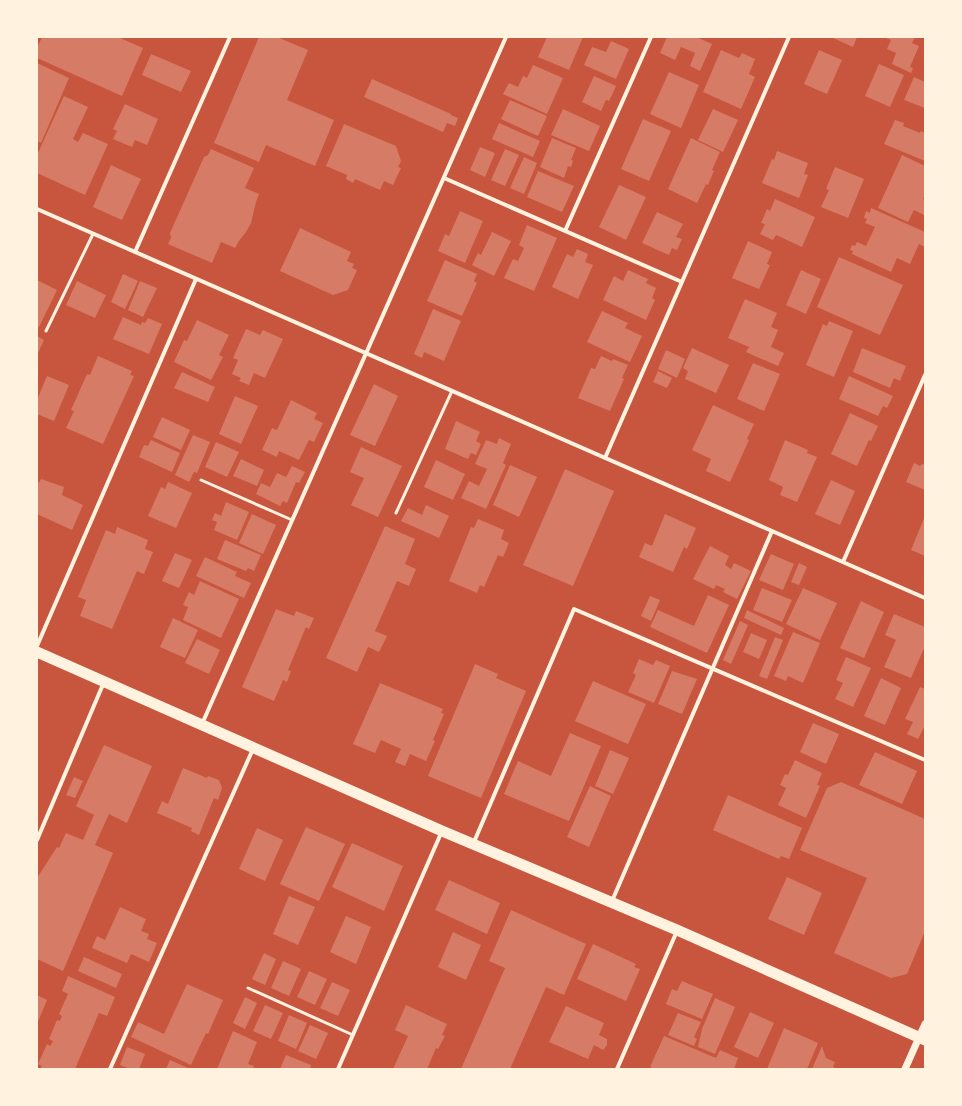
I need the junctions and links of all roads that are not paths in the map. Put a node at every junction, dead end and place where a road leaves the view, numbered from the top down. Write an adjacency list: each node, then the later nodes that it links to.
1 (230, 37): 9 (street)
2 (506, 37): 5 (street)
3 (651, 37): 7 (street)
4 (788, 37): 11 (street)
5 (444, 178): 7 (street); 13 (street)
6 (37, 209): 8 (street)
7 (565, 231): 11 (street)
8 (93, 234): 9 (street); 12 (lane)
9 (135, 252): 10 (street)
10 (196, 279): 13 (street); 23 (street)
11 (682, 282): 16 (street)
12 (46, 331)
13 (366, 354): 15 (street); 19 (street)
14 (925, 375): 21 (street)
15 (452, 391): 16 (street); 18 (lane)
16 (605, 458): 20 (street)
17 (200, 480): 19 (lane)
18 (396, 513)
19 (292, 520): 27 (street)
20 (772, 531): 21 (street); 25 (street)
21 (843, 562): 22 (street)
22 (925, 598)
23 (37, 646)
24 (37, 652): 26 (highway)
25 (712, 669): 29 (street); 32 (street); 33 (street)
26 (104, 682): 27 (highway); 31 (street)
27 (202, 724): 28 (highway)
28 (254, 747): 30 (highway); 39 (street)
29 (925, 760)
30 (442, 831): 32 (highway); 37 (street)
31 (37, 840)
32 (473, 844): 33 (highway)
33 (612, 902): 34 (highway)
34 (677, 930): 38 (highway); 41 (street)
35 (248, 988): 37 (lane)
36 (925, 1024): 38 (street)
37 (353, 1035): 40 (street)
38 (922, 1038): 42 (street)
39 (110, 1069)
40 (338, 1069)
41 (616, 1069)
42 (905, 1069)

